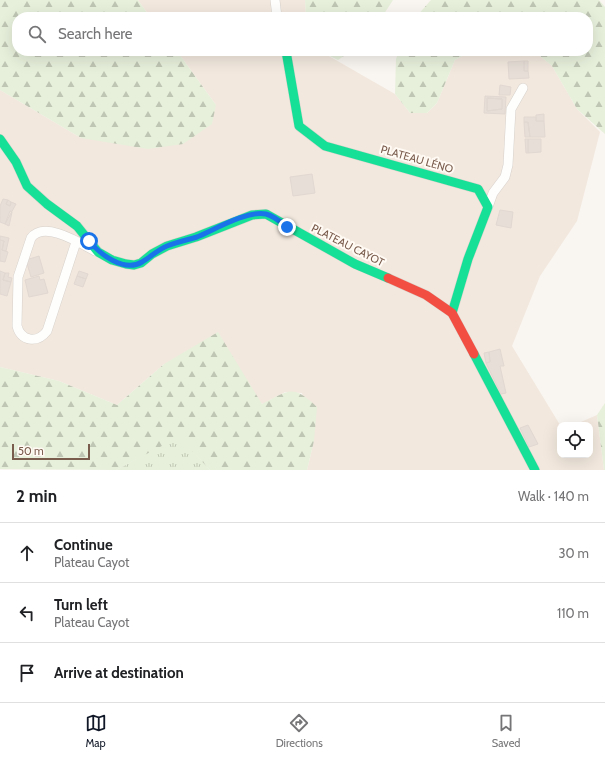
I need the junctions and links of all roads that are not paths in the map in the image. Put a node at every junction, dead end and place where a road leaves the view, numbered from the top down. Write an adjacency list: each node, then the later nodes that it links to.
1 (275, 0): 2 (street)
2 (277, 12)
3 (287, 56): 6 (street, PLATEAU LÉNO)
4 (523, 88): 6 (street)
5 (0, 140): 8 (street, PLATEAU CAYOT)
6 (488, 207): 9 (street)
7 (76, 242): 7 (street); 8 (street)
8 (98, 252): 9 (street, PLATEAU CAYOT)
9 (452, 313): 10 (street, PLATEAU CAYOT)
10 (535, 470)

